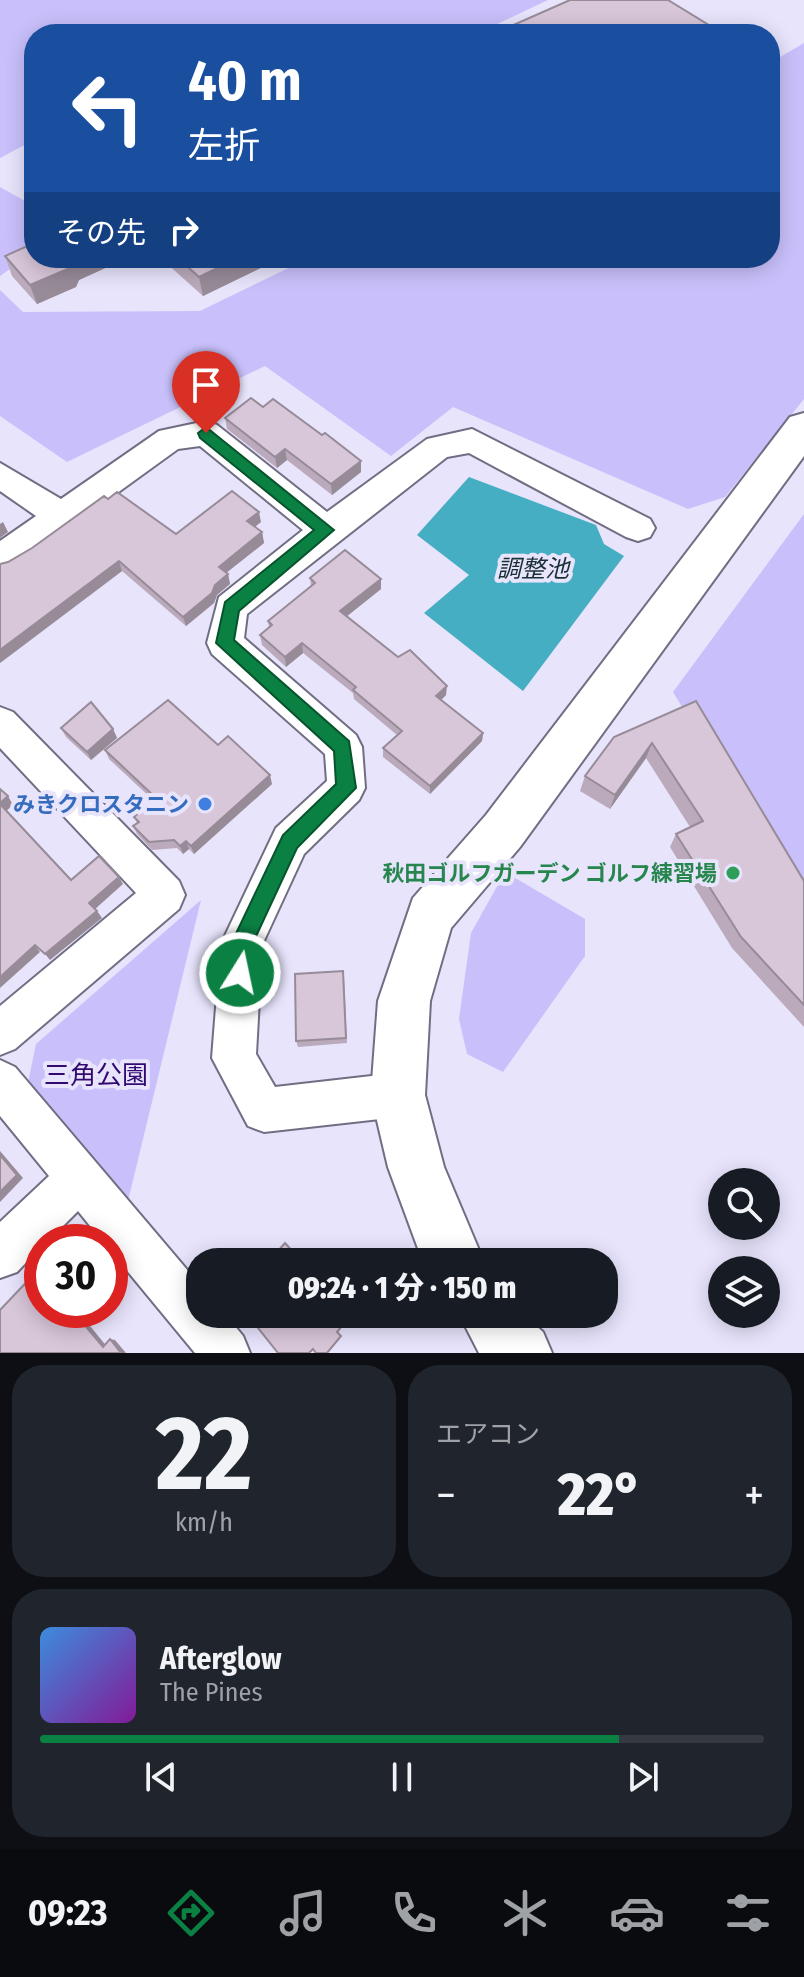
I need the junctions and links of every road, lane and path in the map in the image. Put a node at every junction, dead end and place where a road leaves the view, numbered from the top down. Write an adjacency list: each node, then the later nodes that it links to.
1 (804, 427): 10 (street)
2 (0, 475): 3 (street)
3 (62, 516): 5 (street); 6 (street)
4 (638, 528): 5 (street)
5 (326, 530): 10 (street)
6 (0, 559)
7 (0, 723): 8 (street)
8 (0, 1034)
9 (0, 1082): 11 (street)
10 (398, 1095): 12 (street)
11 (79, 1178): 13 (street); 15 (street)
12 (446, 1248)
13 (0, 1255)
14 (497, 1328): 16 (street)
15 (226, 1353)
16 (522, 1353)

